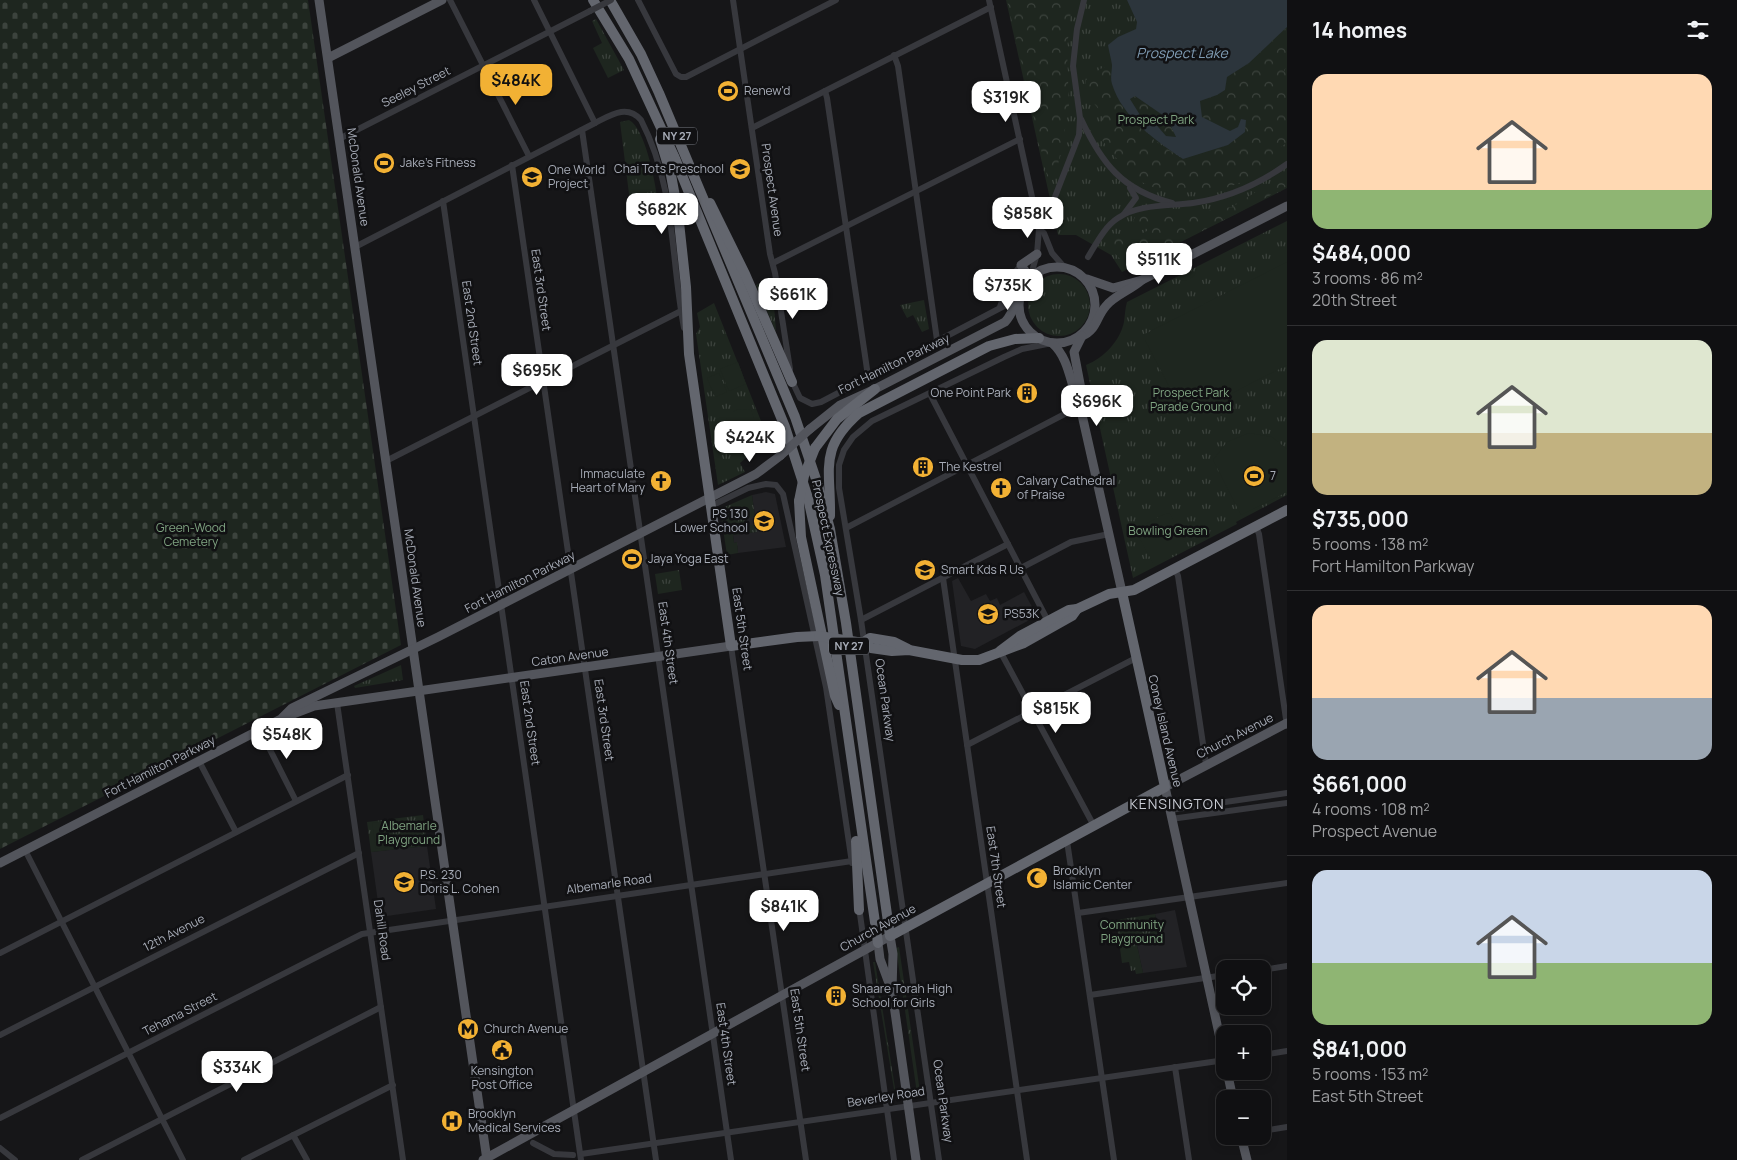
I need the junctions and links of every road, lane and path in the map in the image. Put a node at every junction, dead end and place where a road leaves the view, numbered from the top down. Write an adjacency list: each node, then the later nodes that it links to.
1 (319, 0): 15 (main road, McDonald Avenue)
2 (442, 0): 15 (main road)
3 (450, 0): 16 (street)
4 (534, 0): 12 (street)
5 (593, 0): 18 (highway, Prospect Expressway / NY 27)
6 (610, 0): 12 (street, Seeley Street, bridge); 28 (highway, Prospect Expressway / NY 27)
7 (638, 0): 13 (street)
8 (733, 0): 13 (street, Prospect Avenue)
9 (836, 0): 13 (street)
10 (1084, 0): 19 (street)
11 (990, 3): 14 (street); 24 (street)
12 (549, 32): 16 (street, Seeley Street); 20 (street)
13 (740, 49): 21 (street, Prospect Avenue)
14 (894, 55): 17 (street); 30 (street)
15 (328, 58): 23 (main road, McDonald Avenue)
16 (483, 65): 23 (street, Seeley Street); 25 (street)
17 (825, 91): 21 (street); 36 (street)
18 (648, 98): 55 (highway, NY 27); 94 (highway, Prospect Expressway)
19 (1080, 118): 29 (street); 34 (street)
20 (595, 123): 22 (street); 49 (street, East 5th Street)
21 (752, 128): 41 (street, Prospect Avenue)
22 (582, 130): 25 (street); 54 (street, East 4th Street)
23 (339, 139): 38 (main road, McDonald Avenue)
24 (1020, 139): 30 (street); 37 (street)
25 (530, 156): 27 (street)
26 (1287, 164): 32 (street)
27 (512, 165): 31 (street); 57 (street, East 3rd Street)
28 (696, 180): 58 (highway); 69 (highway, Prospect Expressway / NY 27)
29 (1126, 184): 32 (street); 35 (street)
30 (916, 191): 36 (street); 52 (street)
31 (443, 201): 38 (street); 62 (street, East 2nd Street)
32 (1176, 204): 35 (street)
33 (1287, 206): 46 (main road)
34 (1045, 211)
35 (1123, 215): 40 (street)
36 (846, 226): 41 (street); 56 (street)
37 (1039, 229): 39 (street); 43 (street)
38 (355, 246): 63 (main road, McDonald Avenue)
39 (1036, 254): 42 (main road); 44 (street)
40 (1088, 257)
41 (772, 263): 58 (street, Prospect Avenue)
42 (1021, 264): 44 (main road); 48 (street)
43 (1065, 268): 44 (main road); 45 (main road)
44 (1030, 278): 47 (main road)
45 (1087, 279): 46 (main road); 50 (main road)
46 (1142, 280): 50 (main road)
47 (1020, 292): 48 (street); 51 (main road); 59 (main road, Fort Hamilton Parkway)
48 (1000, 307): 52 (street)
49 (681, 312): 54 (street); 55 (street, East 5th Street)
50 (1082, 336): 53 (main road); 61 (main road, Coney Island Avenue)
51 (1039, 338): 53 (main road); 69 (highway)
52 (938, 340): 56 (street)
53 (1052, 343): 60 (street, Ocean Parkway); 61 (main road, Coney Island Avenue)
54 (614, 345): 57 (street); 70 (street, East 4th Street)
55 (689, 354): 65 (highway, East 5th Street / NY 27)
56 (868, 376): 58 (street)
57 (543, 381): 62 (street); 74 (street, East 3rd Street)
58 (792, 382)
59 (875, 389): 65 (main road, Fort Hamilton Parkway, bridge); 94 (highway, bridge)
60 (930, 394): 64 (street); 68 (street, Ocean Parkway)
61 (1080, 406): 64 (street); 71 (main road, Coney Island Avenue)
62 (474, 417): 63 (street); 78 (street, East 2nd Street)
63 (386, 461): 84 (main road, McDonald Avenue)
64 (967, 465): 68 (street); 72 (street)
65 (712, 502): 70 (main road, Fort Hamilton Parkway); 81 (street); 83 (highway, East 5th Street / NY 27)
66 (1287, 510): 67 (highway, Caton Avenue / NY 27)
67 (1256, 527): 75 (highway, Caton Avenue / NY 27); 96 (street)
68 (846, 528): 79 (street, Ocean Parkway)
69 (830, 529): 131 (highway, Prospect Expressway / NY 27)
70 (640, 533): 74 (main road, Fort Hamilton Parkway); 86 (street, East 4th Street)
71 (1109, 534): 73 (street); 77 (main road, Coney Island Avenue)
72 (1008, 544): 73 (street); 76 (street)
73 (1021, 568): 80 (street)
74 (571, 569): 78 (main road, Fort Hamilton Parkway); 89 (street, East 3rd Street)
75 (1175, 569): 77 (highway, Caton Avenue / NY 27); 101 (street)
76 (943, 578): 79 (street); 87 (street, East 7th Street)
77 (1122, 592): 80 (highway, Caton Avenue / NY 27); 88 (highway, Coney Island Avenue)
78 (502, 605): 84 (main road, Fort Hamilton Parkway); 90 (street, East 2nd Street)
79 (861, 620): 82 (street, Ocean Parkway)
80 (1050, 624): 85 (highway, Caton Avenue / NY 27)
81 (816, 636): 82 (highway, Caton Avenue / NY 27, bridge); 83 (highway, Caton Avenue / NY 27); 116 (street)
82 (860, 642): 87 (highway, Caton Avenue / NY 27); 129 (street, Ocean Parkway)
83 (731, 646): 86 (main road, Caton Avenue); 118 (street, East 5th Street)
84 (413, 649): 91 (main road, McDonald Avenue); 95 (main road, Fort Hamilton Parkway)
85 (1000, 651): 87 (highway, Caton Avenue / NY 27); 93 (street)
86 (658, 657): 89 (main road, Caton Avenue); 121 (street, East 4th Street)
87 (954, 658): 99 (street, East 7th Street)
88 (1136, 658): 93 (street); 103 (highway, Coney Island Avenue)
89 (585, 667): 90 (main road, Caton Avenue); 122 (street, East 3rd Street)
90 (512, 678): 91 (main road, Caton Avenue); 124 (street, East 2nd Street)
91 (419, 691): 92 (main road, Caton Avenue); 127 (main road, McDonald Avenue)
92 (337, 703): 95 (main road, Caton Avenue); 102 (street, Dahill Road)
93 (1032, 711): 99 (street); 111 (street)
94 (845, 717): 108 (highway, Prospect Expressway)
95 (281, 719): 98 (main road, Fort Hamilton Parkway)
96 (1287, 723): 97 (street); 101 (main road, Church Avenue)
97 (1287, 728)
98 (260, 730): 100 (main road, Fort Hamilton Parkway); 105 (street)
99 (967, 745): 119 (street, East 7th Street)
100 (200, 761): 112 (street); 114 (main road, Fort Hamilton Parkway)
101 (1206, 764): 103 (main road, Church Avenue)
102 (348, 775): 105 (street); 115 (street, Dahill Road)
103 (1165, 787): 109 (main road, Coney Island Avenue); 111 (highway, Church Avenue)
104 (1287, 793): 107 (street)
105 (296, 801): 112 (street)
106 (1287, 803): 110 (street)
107 (1187, 807): 109 (street); 110 (street)
108 (857, 808): 125 (highway); 132 (highway, Prospect Expressway)
109 (1170, 815): 110 (street); 123 (main road, Coney Island Avenue)
110 (1188, 817)
111 (1094, 826): 113 (highway, Church Avenue)
112 (236, 832): 128 (street)
113 (1067, 840): 119 (highway, Church Avenue); 126 (street)
114 (25, 850): 117 (main road, Fort Hamilton Parkway); 128 (street)
115 (359, 854): 130 (street, Dahill Road); 139 (street, 12th Avenue)
116 (852, 861): 118 (street, Albemarle Road); 125 (street)
117 (0, 863)
118 (764, 874): 121 (street, Albemarle Road); 141 (street, East 5th Street)
119 (987, 883): 129 (highway, Church Avenue); 155 (street, East 7th Street)
120 (1287, 883): 123 (street)
121 (691, 884): 122 (street, Albemarle Road); 145 (street, East 4th Street)
122 (618, 894): 124 (street, Albemarle Road); 152 (street, East 3rd Street)
123 (1189, 897): 126 (street); 138 (main road, Coney Island Avenue)
124 (545, 905): 127 (street, Albemarle Road); 159 (street, East 2nd Street)
125 (859, 910): 133 (street)
126 (1078, 913): 142 (street)
127 (452, 918): 130 (street, Albemarle Road); 172 (main road, McDonald Avenue)
128 (61, 921): 134 (street); 139 (street)
129 (905, 928): 131 (highway, Church Avenue); 156 (street, Ocean Parkway)
130 (370, 932): 143 (street, Dahill Road); 148 (street, Tehama Street)
131 (890, 936): 132 (main road, Church Avenue); 140 (main road)
132 (878, 943): 133 (main road, Church Avenue); 140 (main road)
133 (864, 950): 141 (main road, Church Avenue); 158 (street)
134 (0, 952)
135 (1287, 966): 136 (street)
136 (1271, 969)
137 (1216, 976): 138 (street)
138 (1207, 978): 142 (street); 144 (main road, Coney Island Avenue)
139 (95, 986): 146 (street, 12th Avenue); 148 (street)
140 (892, 991): 157 (main road)
141 (782, 994): 145 (main road, Church Avenue); 162 (street, East 5th Street)
142 (1090, 994): 153 (street)
143 (381, 1007): 154 (street, Dahill Road); 161 (street)
144 (1217, 1025)
145 (713, 1034): 152 (main road, Church Avenue); 165 (street, East 4th Street)
146 (0, 1035)
147 (1287, 1051): 149 (street)
148 (129, 1053): 160 (street, Tehama Street); 161 (street)
149 (1271, 1054)
150 (1216, 1061): 151 (street, Beverley Road)
151 (1175, 1067): 153 (street, Beverley Road); 187 (street)
152 (644, 1071): 159 (main road, Church Avenue); 168 (street, East 3rd Street)
153 (1102, 1077): 155 (street, Beverley Road); 186 (street)
154 (393, 1085): 166 (street); 178 (street, Dahill Road)
155 (1017, 1089): 156 (street, Beverley Road); 185 (street, East 7th Street)
156 (930, 1102): 157 (street, Beverley Road); 184 (street, Ocean Parkway)
157 (908, 1105): 158 (street, Beverley Road); 183 (main road)
158 (887, 1108): 162 (street, Beverley Road); 182 (street)
159 (574, 1109): 171 (street, East 2nd Street); 172 (main road, Church Avenue)
160 (0, 1118)
161 (162, 1119): 174 (street); 175 (street)
162 (800, 1122): 165 (street, Beverley Road); 181 (street, East 5th Street)
163 (1287, 1127): 164 (street)
164 (1271, 1130)
165 (727, 1132): 168 (street, Beverley Road); 180 (street, East 4th Street)
166 (293, 1134): 176 (street); 177 (street)
167 (534, 1143): 171 (street, Beverley Road)
168 (654, 1143): 171 (street, Beverley Road); 179 (street, East 3rd Street)
169 (1243, 1145): 188 (main road)
170 (0, 1148): 173 (street)
171 (578, 1156)
172 (485, 1159)
173 (14, 1160)
174 (82, 1160)
175 (184, 1160)
176 (244, 1160)
177 (307, 1160)
178 (403, 1160)
179 (656, 1160)
180 (731, 1160)
181 (806, 1160)
182 (894, 1160)
183 (916, 1160)
184 (939, 1160)
185 (1027, 1160)
186 (1114, 1160)
187 (1188, 1160)
188 (1247, 1160)

